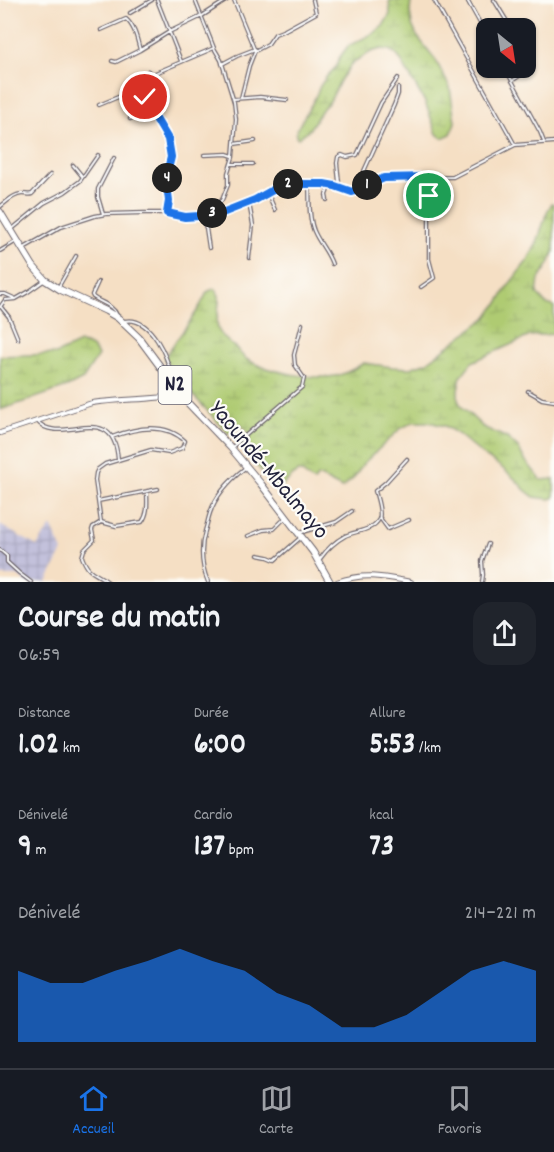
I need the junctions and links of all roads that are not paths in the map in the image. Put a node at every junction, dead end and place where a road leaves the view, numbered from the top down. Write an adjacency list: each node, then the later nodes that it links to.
1 (152, 0): 10 (street)
2 (157, 0): 15 (street)
3 (195, 0): 11 (street)
4 (227, 0): 11 (street)
5 (234, 0): 18 (street)
6 (313, 0): 18 (street)
7 (434, 0): 39 (street)
8 (467, 0): 12 (street)
9 (494, 0): 13 (street)
10 (130, 13)
11 (202, 16): 15 (street); 16 (street)
12 (477, 18)
13 (505, 18)
14 (101, 30): 17 (street)
15 (169, 32): 17 (street); 20 (street)
16 (214, 48): 20 (street); 21 (street)
17 (140, 50): 19 (street)
18 (255, 50): 21 (street); 29 (street)
19 (112, 61)
20 (181, 61): 23 (street)
21 (222, 64): 30 (street)
22 (148, 70): 23 (street)
23 (153, 76): 32 (street); 33 (street)
24 (398, 78): 52 (street)
25 (510, 78): 27 (street)
26 (516, 78): 27 (street)
27 (512, 81): 37 (street)
28 (398, 88): 53 (street)
29 (241, 98): 30 (street); 31 (street)
30 (233, 99): 38 (street)
31 (287, 100)
32 (99, 105)
33 (150, 108): 34 (street); 59 (street)
34 (130, 119)
35 (255, 141): 38 (street)
36 (554, 142): 37 (street)
37 (544, 143): 39 (street)
38 (234, 144): 42 (street)
39 (515, 145): 49 (street)
40 (98, 155): 48 (street)
41 (204, 155): 42 (street)
42 (233, 156): 44 (street)
43 (114, 158): 61 (street)
44 (231, 164): 45 (street); 60 (street)
45 (253, 164)
46 (73, 165): 48 (street)
47 (50, 175): 57 (street)
48 (82, 177): 63 (street)
49 (429, 177): 53 (street); 73 (street)
50 (309, 184): 51 (street); 54 (street); 70 (street)
51 (330, 185): 52 (street); 55 (street)
52 (335, 186): 53 (street)
53 (365, 186)
54 (268, 194): 56 (street); 58 (street)
55 (327, 200)
56 (249, 203): 60 (street); 69 (street)
57 (0, 210): 63 (highway, Yaoundé-Mbalmayo / N2)
58 (275, 210)
59 (167, 213): 61 (street); 62 (street)
60 (208, 213): 62 (street)
61 (103, 214): 66 (street)
62 (200, 215): 65 (street)
63 (11, 230): 64 (highway, Yaoundé-Mbalmayo / N2)
64 (17, 240): 66 (highway, Yaoundé-Mbalmayo / N2); 67 (street)
65 (209, 248)
66 (22, 249): 71 (highway, Yaoundé-Mbalmayo / N2)
67 (0, 251)
68 (76, 256): 74 (street)
69 (249, 258)
70 (332, 264)
71 (45, 280): 74 (highway, Yaoundé-Mbalmayo / N2); 76 (street)
72 (98, 282): 78 (street)
73 (421, 287)
74 (58, 289): 78 (highway, Yaoundé-Mbalmayo / N2)
75 (0, 294): 76 (street)
76 (16, 299): 77 (street)
77 (0, 307): 80 (street)
78 (120, 320): 81 (highway, Yaoundé-Mbalmayo / N2); 81 (street)
79 (302, 324): 88 (street)
80 (18, 339)
81 (174, 383): 83 (highway, Yaoundé-Mbalmayo / N2)
82 (528, 391): 84 (street)
83 (181, 394): 85 (main road); 88 (highway, Yaoundé-Mbalmayo / N2)
84 (554, 401)
85 (36, 420): 86 (main road); 87 (street)
86 (0, 433)
87 (112, 437): 90 (street); 90 (street)
88 (231, 447): 91 (highway, Yaoundé-Mbalmayo / N2)
89 (407, 459): 97 (street)
90 (118, 460): 94 (street)
91 (247, 466): 96 (highway, Yaoundé-Mbalmayo / N2); 108 (street)
92 (158, 489): 93 (street)
93 (147, 491): 94 (street); 99 (street)
94 (98, 501): 99 (street)
95 (351, 512): 100 (street)
96 (286, 517): 100 (highway, Yaoundé-Mbalmayo / N2); 101 (street)
97 (380, 518): 98 (street); 105 (street)
98 (410, 520)
99 (100, 522): 107 (street)
100 (300, 535): 104 (street); 105 (highway, Yaoundé-Mbalmayo / N2)
101 (248, 536)
102 (488, 544): 112 (street)
103 (0, 550): 106 (street)
104 (258, 555)
105 (319, 562): 109 (highway, Yaoundé-Mbalmayo / N2)
106 (31, 582)
107 (108, 582)
108 (208, 582)
109 (330, 582)
110 (337, 582): 111 (main road)
111 (411, 582)
112 (482, 582)

